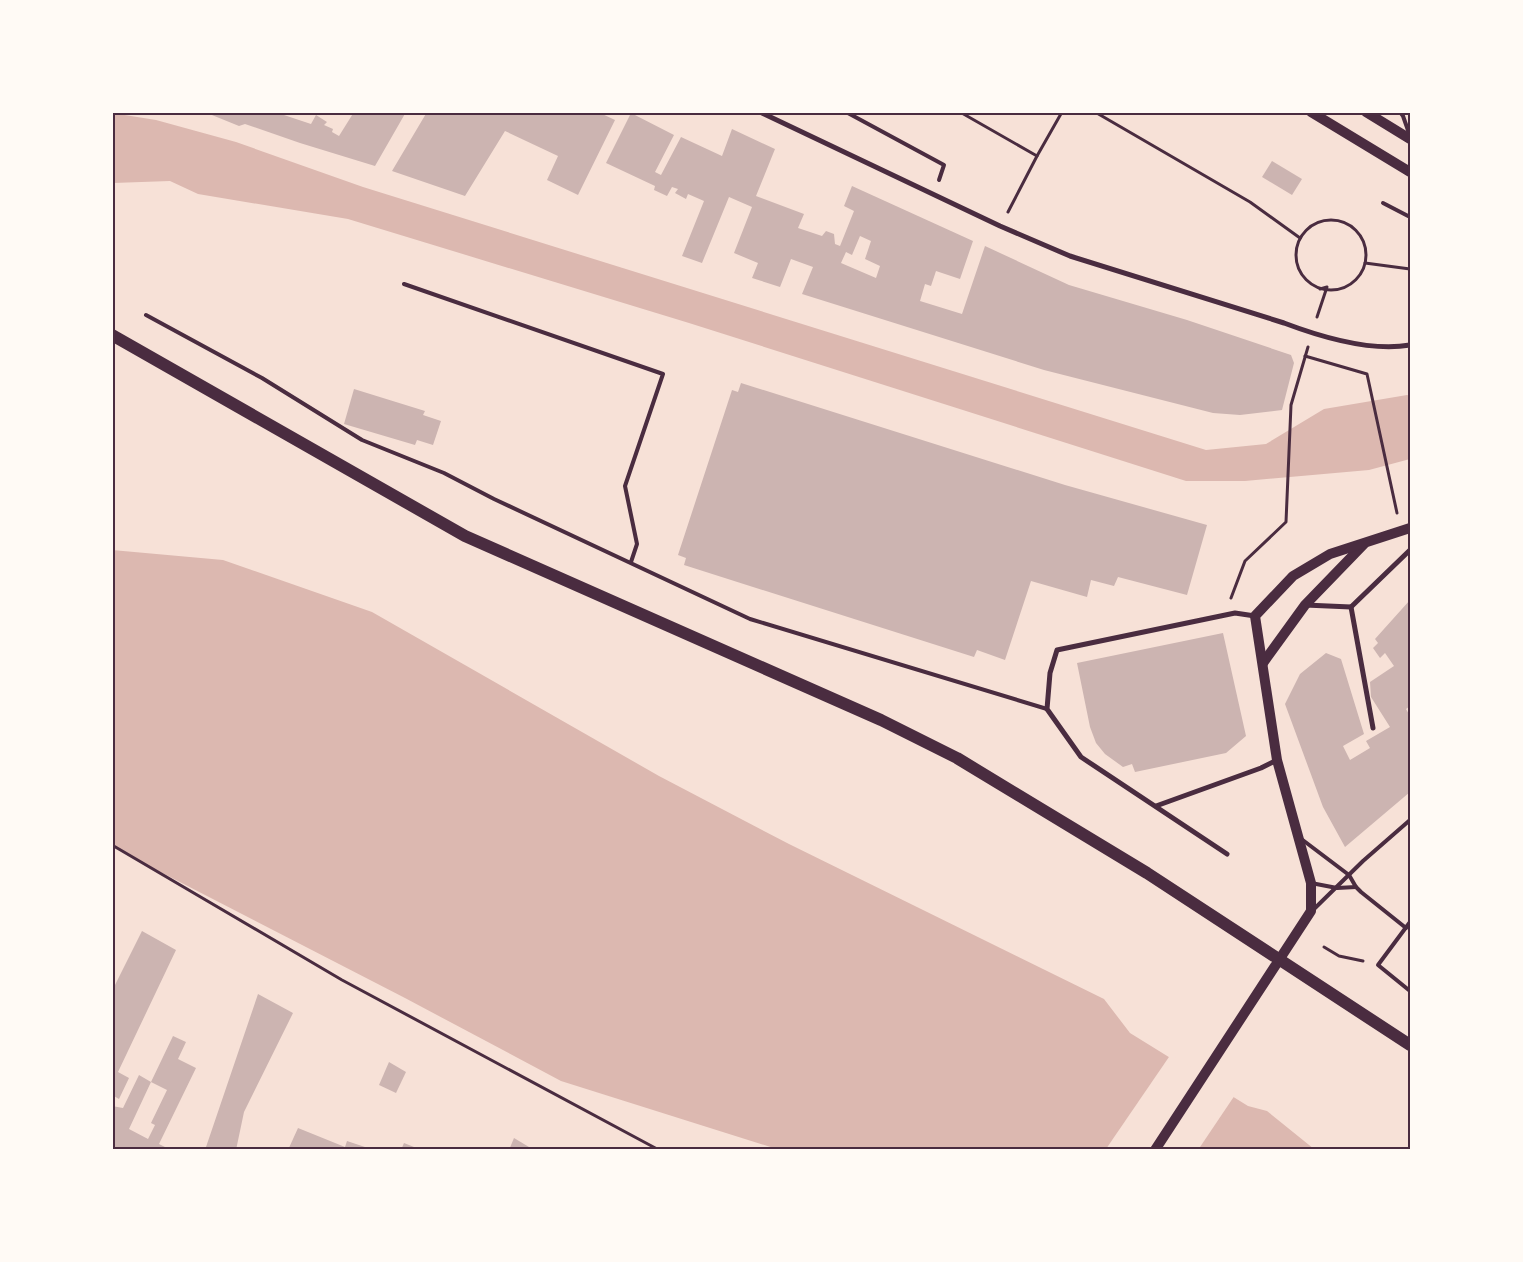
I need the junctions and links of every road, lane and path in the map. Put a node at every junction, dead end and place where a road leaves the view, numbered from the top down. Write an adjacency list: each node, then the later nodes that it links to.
1 (760, 112): 15 (street)
2 (846, 112): 12 (lane)
3 (960, 112): 10 (path)
4 (1062, 112): 10 (path)
5 (1095, 112): 16 (path)
6 (1311, 112): 11 (main road)
7 (1366, 112): 9 (main road)
8 (1400, 112): 9 (lane)
9 (1410, 139)
10 (1037, 156): 15 (path)
11 (1410, 172)
12 (939, 180)
13 (1382, 203): 14 (lane)
14 (1410, 217)
15 (1000, 226): 22 (street)
16 (1300, 238): 17 (path); 20 (path)
17 (1366, 264): 18 (path); 20 (path)
18 (1410, 269)
19 (404, 284): 30 (lane)
20 (1320, 289): 22 (path)
21 (146, 315): 30 (lane)
22 (1312, 333): 24 (street); 25 (path)
23 (112, 335): 54 (main road)
24 (1410, 345)
25 (1305, 356): 26 (path); 33 (path)
26 (1396, 508)
27 (1410, 528): 28 (main road)
28 (1366, 543): 31 (main road); 34 (main road)
29 (1410, 550): 32 (street)
30 (631, 562): 36 (lane)
31 (1305, 605): 32 (street); 35 (main road)
32 (1352, 607): 37 (street)
33 (1234, 613): 34 (street); 36 (street)
34 (1255, 616): 35 (main road)
35 (1263, 663): 38 (main road)
36 (1047, 710): 39 (street)
37 (1373, 728)
38 (1277, 760): 39 (street); 41 (main road)
39 (1156, 806): 43 (street)
40 (1410, 820): 44 (lane)
41 (1298, 836): 44 (lane); 45 (main road)
42 (112, 844): 55 (path)
43 (1227, 854)
44 (1349, 875): 46 (lane); 47 (lane)
45 (1311, 883): 47 (lane); 48 (main road)
46 (1356, 887): 47 (lane); 50 (lane)
47 (1337, 888): 48 (lane)
48 (1311, 911): 56 (main road)
49 (1410, 922): 50 (lane)
50 (1406, 928): 52 (lane)
51 (1324, 947): 52 (path)
52 (1378, 965): 53 (lane)
53 (1410, 991)
54 (1410, 1045)
55 (659, 1150)
56 (1154, 1150)

